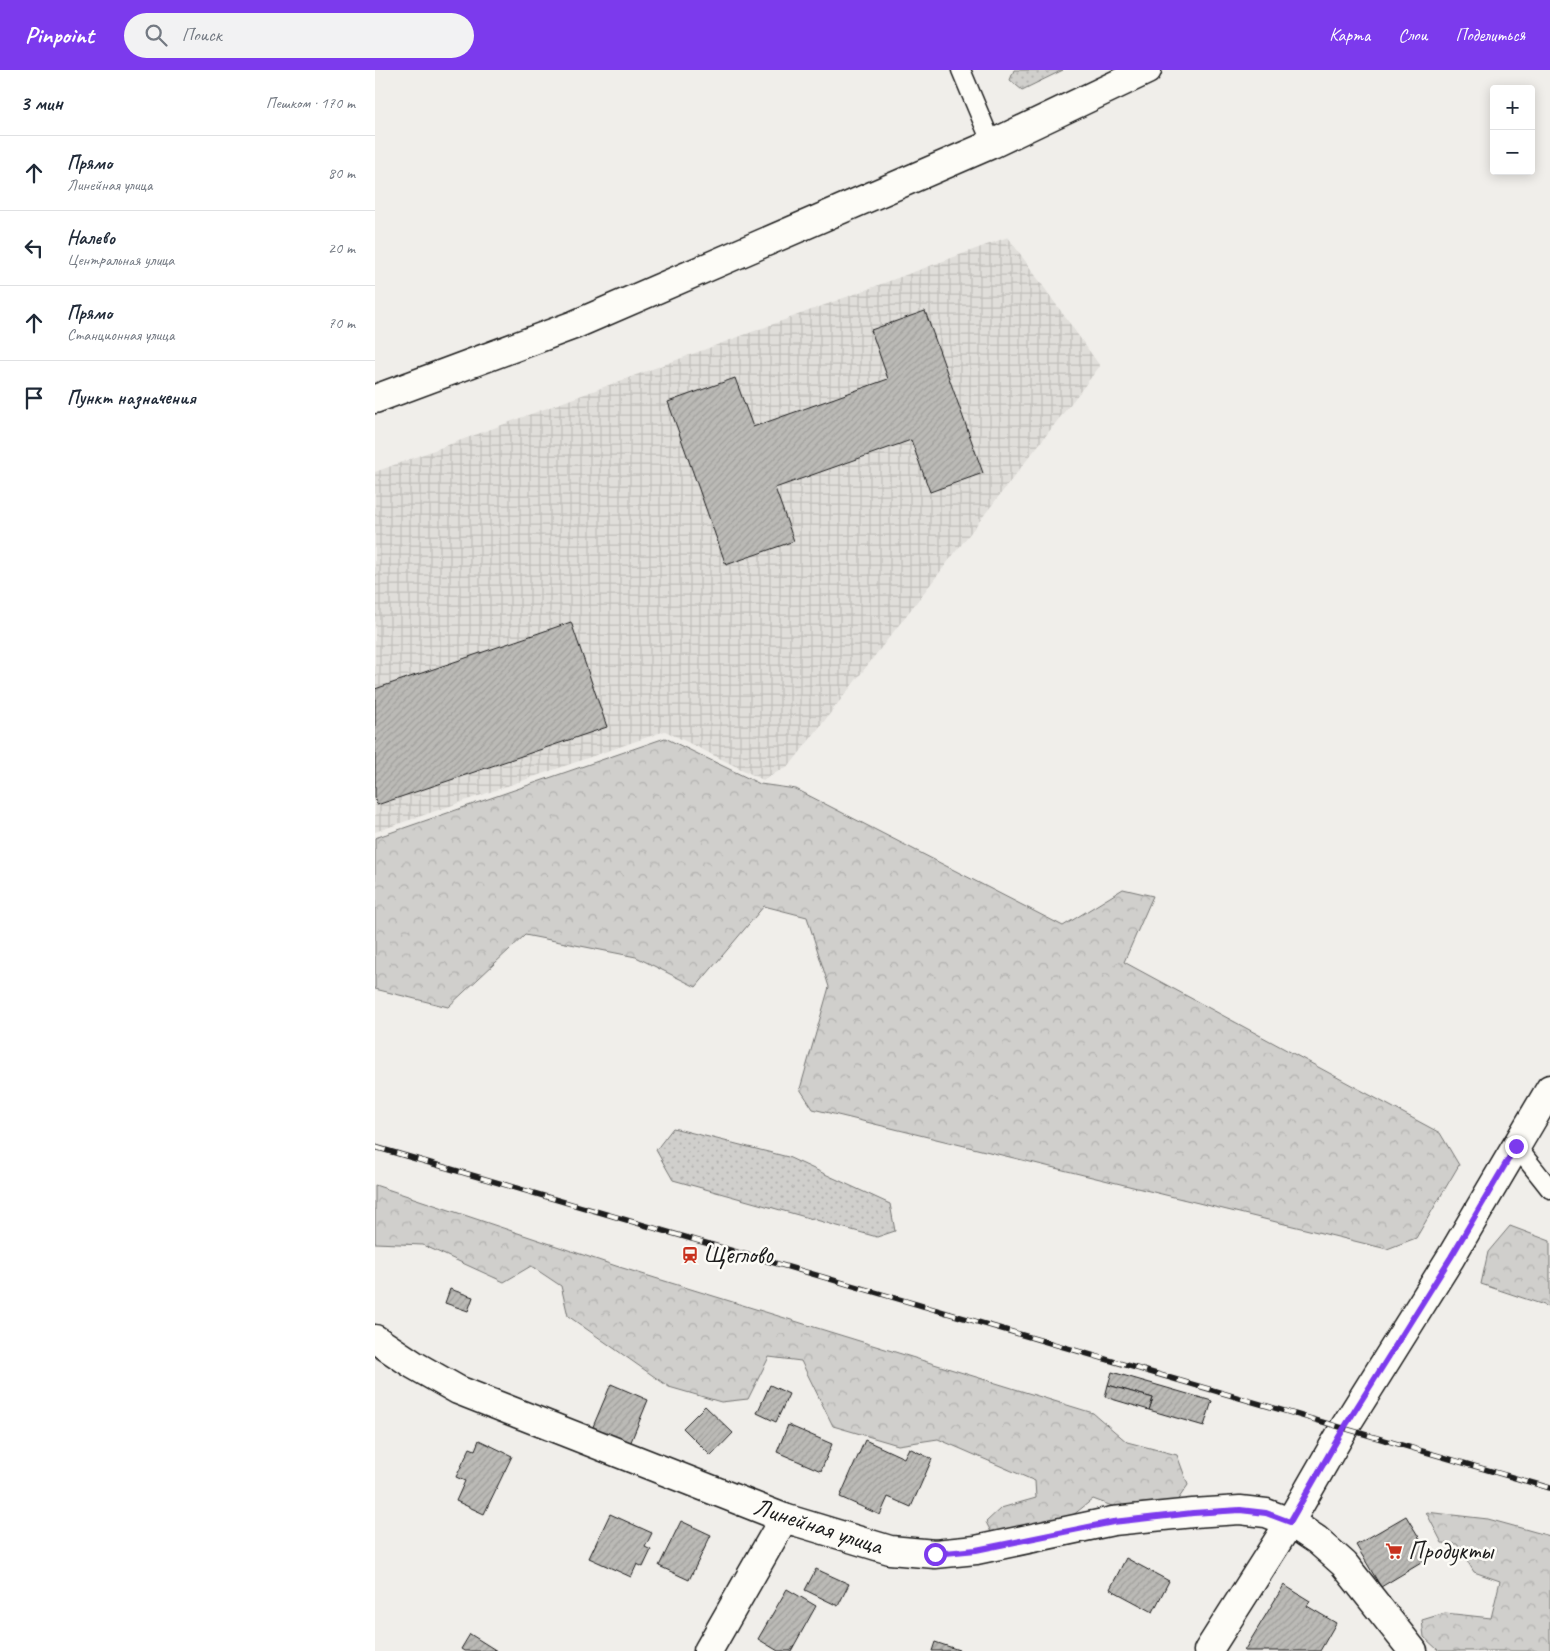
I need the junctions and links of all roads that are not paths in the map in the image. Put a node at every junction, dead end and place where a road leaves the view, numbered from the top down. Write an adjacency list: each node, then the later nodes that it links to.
1 (961, 70): 3 (lane)
2 (1147, 70): 3 (street)
3 (992, 144): 4 (street)
4 (375, 399)
5 (1550, 1089): 6 (street)
6 (1516, 1146): 7 (lane); 10 (street)
7 (1550, 1188)
8 (375, 1339): 9 (street, Линейная улица)
9 (784, 1518): 10 (street, Линейная улица); 11 (street)
10 (1290, 1522): 12 (street); 13 (street, Линейная улица)
11 (708, 1651)
12 (1208, 1651)
13 (1413, 1651)

